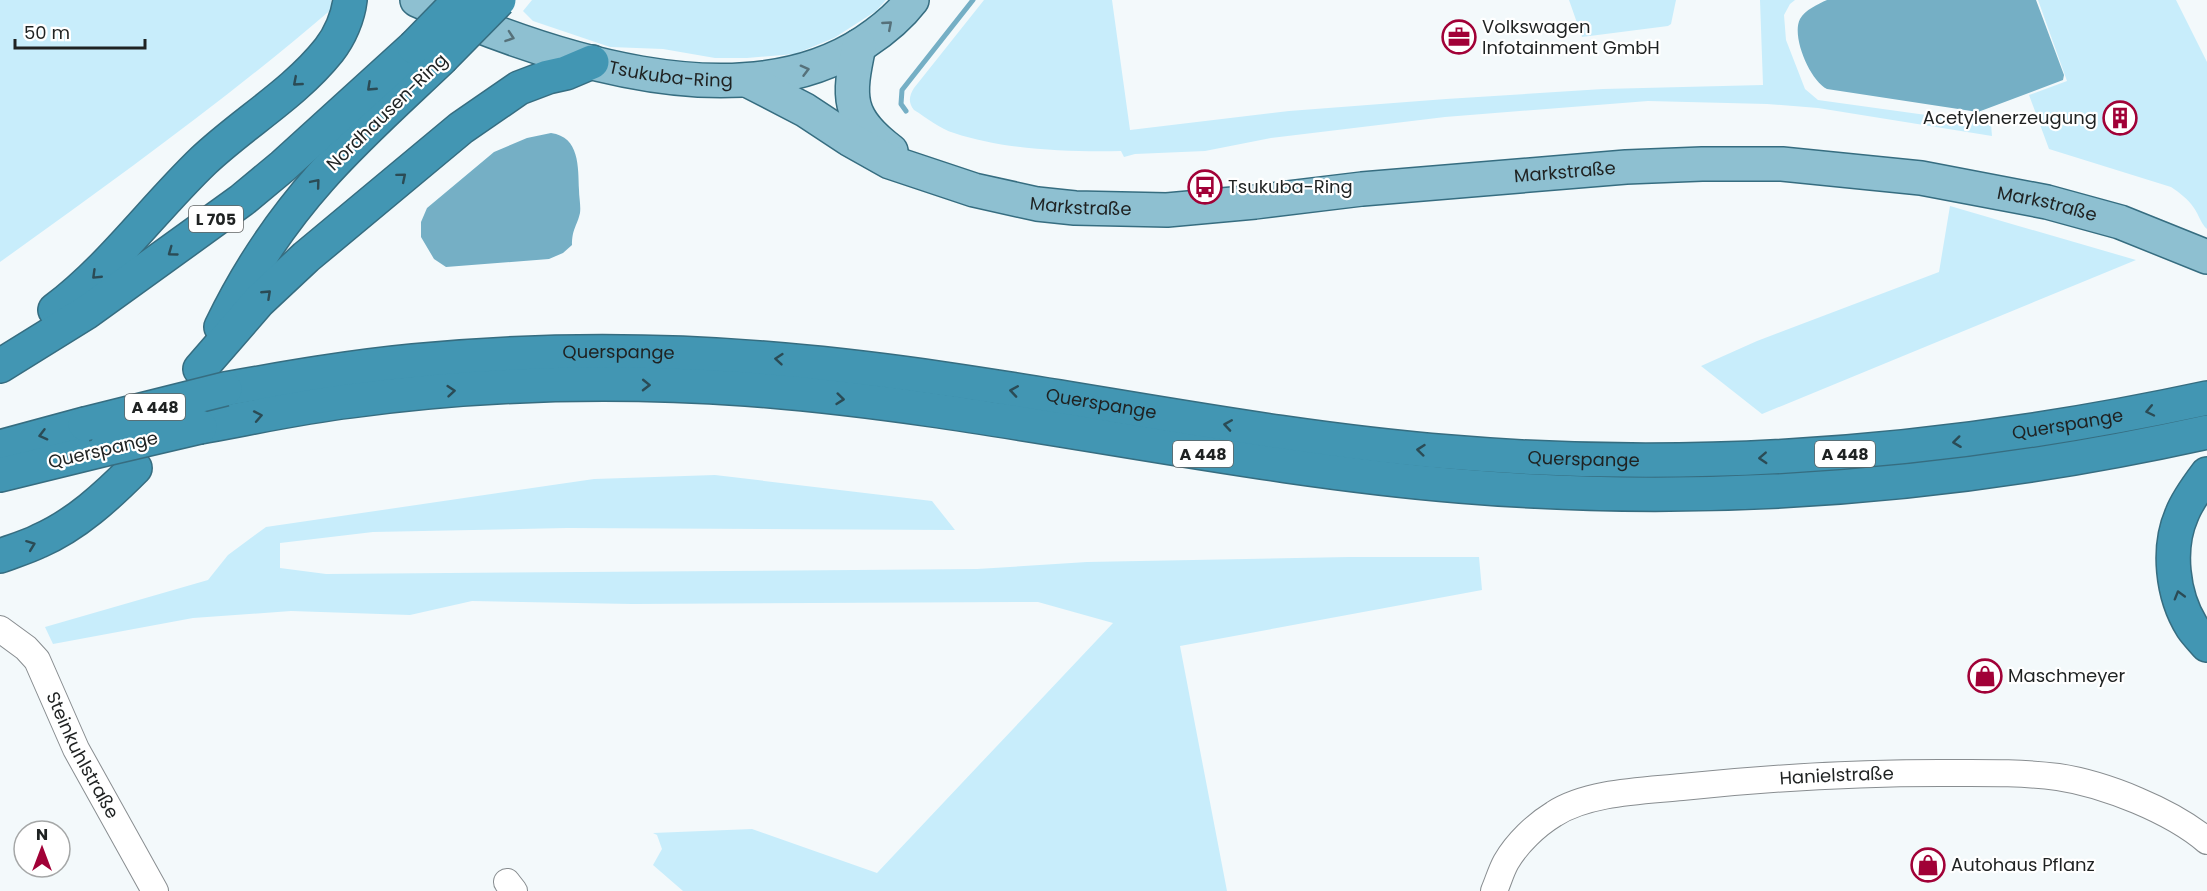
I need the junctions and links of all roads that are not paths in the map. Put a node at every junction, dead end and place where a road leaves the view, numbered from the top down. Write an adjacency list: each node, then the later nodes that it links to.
1 (350, 0): 12 (highway, one-way to 12)
2 (417, 0): 8 (main road, Tsukuba-Ring, one-way to 8)
3 (460, 0): 7 (highway, L 705, bridge)
4 (499, 0): 7 (highway, Nordhausen-Ring / L 705, bridge)
5 (912, 0): 6 (main road, Tsukuba-Ring, one-way to 5)
6 (859, 46): 9 (main road, Tsukuba-Ring, one-way to 6); 10 (main road, Markstraße)
7 (427, 53): 13 (highway, L 705, one-way to 13); 14 (highway, Nordhausen-Ring / L 705, one-way to 7)
8 (592, 62): 9 (main road, Tsukuba-Ring); 14 (highway, one-way to 8)
9 (747, 80): 10 (main road, Markstraße)
10 (916, 170): 11 (main road, Markstraße)
11 (2206, 257)
12 (0, 348)
13 (0, 366)
14 (213, 379): 15 (highway, Querspange / A 448, one-way to 14); 17 (highway, Querspange / A 448, one-way to 17, bridge)
15 (2207, 398)
16 (2207, 432): 20 (highway, Querspange / A 448, one-way to 16, bridge)
17 (0, 447)
18 (135, 468): 21 (highway, one-way to 18)
19 (2207, 474): 23 (highway, one-way to 19)
20 (0, 475)
21 (0, 556)
22 (0, 629): 25 (street, Steinkuhlstraße)
23 (2207, 645)
24 (2207, 841): 26 (street, Hanielstraße)
25 (155, 891)
26 (1494, 891)

